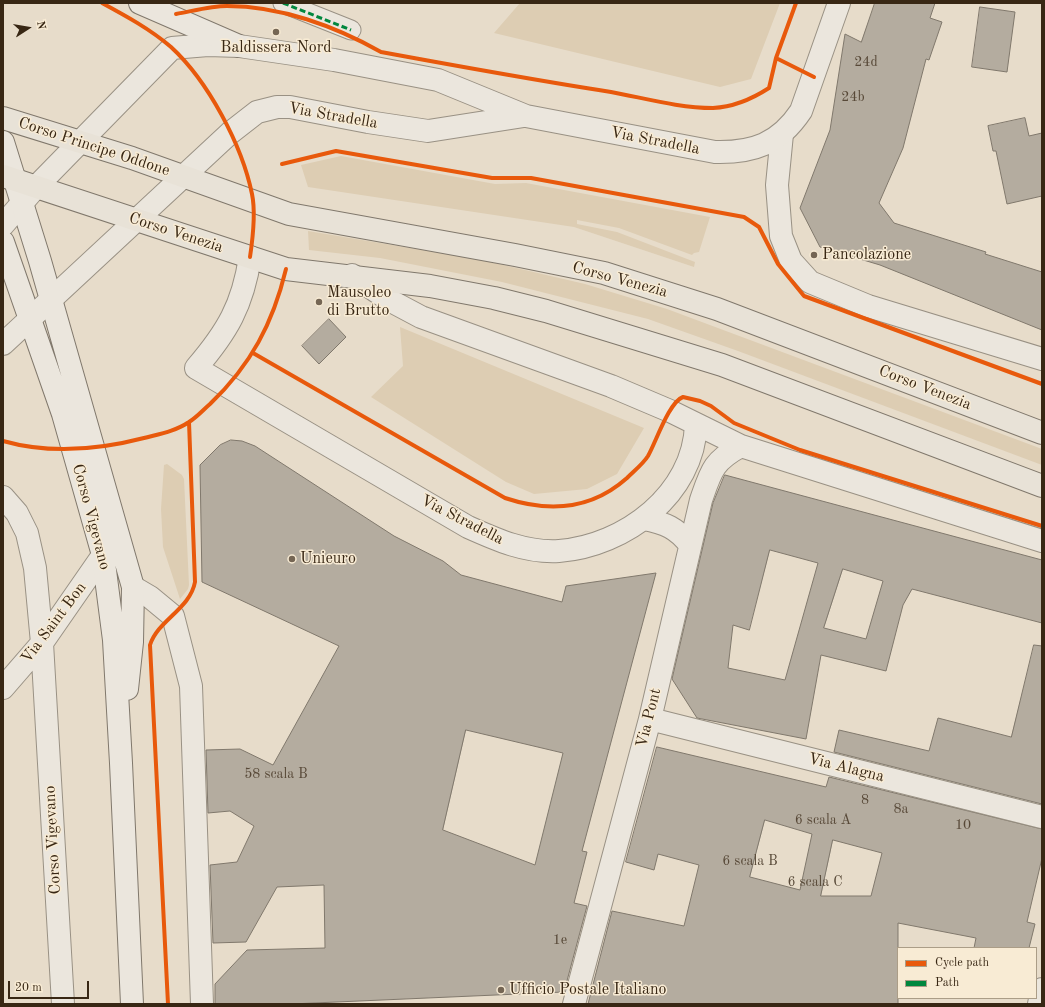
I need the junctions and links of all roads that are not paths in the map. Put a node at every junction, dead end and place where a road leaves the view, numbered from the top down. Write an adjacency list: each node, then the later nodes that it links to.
1 (140, 3): 5 (street)
2 (283, 3): 4 (street)
3 (839, 3): 8 (street, Via Stradella)
4 (352, 30)
5 (240, 46): 6 (street, Via Stradella); 10 (street, Via Stradella)
6 (526, 116): 8 (street, Via Stradella); 12 (street, Via Stradella)
7 (3, 118): 10 (main road, Corso Principe Oddone)
8 (782, 134): 23 (street)
9 (3, 142): 11 (street, Corso Vigevano)
10 (80, 142): 12 (main road, Corso Principe Oddone); 13 (street, Via Stradella)
11 (9, 177): 13 (main road, Corso Venezia); 14 (street, Corso Vigevano)
12 (185, 177): 15 (street, Via Stradella); 25 (main road, Corso Venezia)
13 (36, 187): 14 (street, Via Stradella); 15 (main road, Corso Venezia)
14 (22, 204): 16 (street, Via Stradella); 20 (street, Corso Vigevano)
15 (137, 220): 18 (main road, Corso Venezia); 20 (street, Via Stradella)
16 (3, 225)
17 (3, 242): 21 (street, Corso Vigevano)
18 (250, 257): 19 (main road, Corso Venezia); 29 (street, Via Stradella)
19 (352, 275): 24 (street, Corso Venezia); 27 (main road, Corso Venezia)
20 (50, 299): 21 (street, Via Stradella); 33 (street, Corso Vigevano)
21 (29, 321): 22 (street, Via Stradella); 32 (street, Corso Vigevano)
22 (3, 344)
23 (1042, 359)
24 (696, 424): 26 (street, Corso Venezia); 29 (street, Via Stradella)
25 (1042, 433)
26 (741, 446): 30 (street, Corso Venezia); 31 (street, Via Pont)
27 (1042, 486)
28 (3, 497): 34 (street, Corso Vigevano)
29 (644, 519): 31 (street)
30 (1042, 541)
31 (690, 545): 36 (street, Via Pont)
32 (103, 555): 34 (street, Via Saint Bon); 37 (street, Corso Vigevano)
33 (133, 588): 37 (street, Corso Vigevano); 42 (street)
34 (42, 643): 35 (street, Via Saint Bon); 40 (street, Corso Vigevano)
35 (3, 688)
36 (650, 719): 38 (street, Via Alagna); 43 (street, Via Pont)
37 (121, 756): 41 (street, Corso Vigevano)
38 (1042, 817)
39 (1042, 989): 44 (street)
40 (63, 1004)
41 (132, 1004)
42 (202, 1004)
43 (574, 1004)
44 (1039, 1004)

